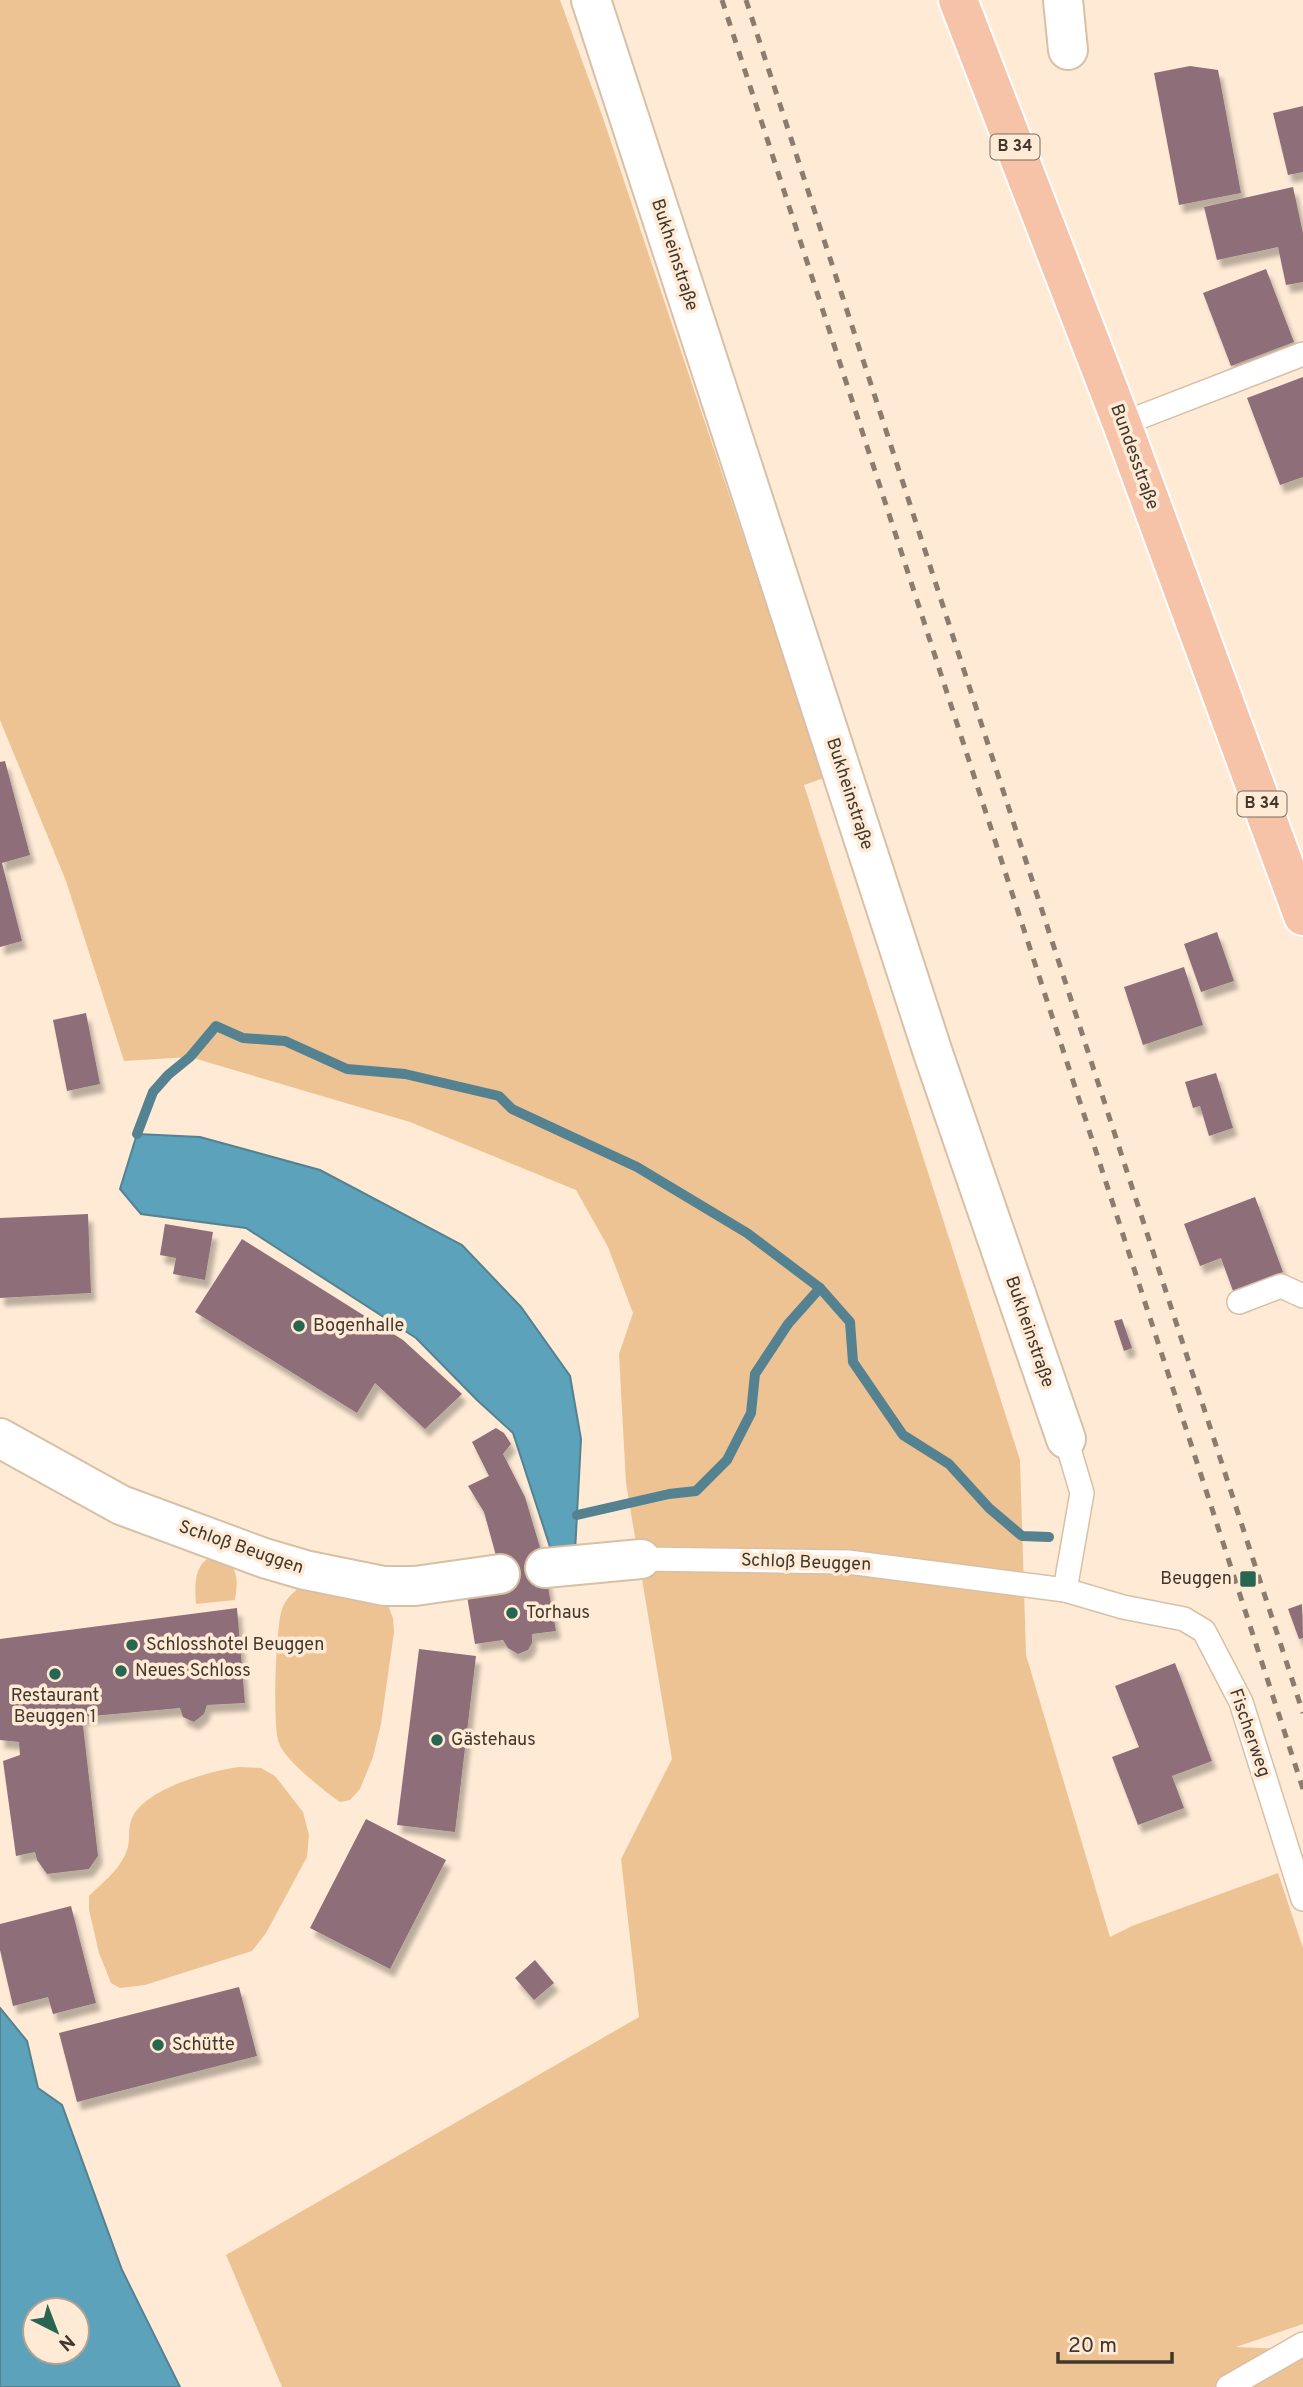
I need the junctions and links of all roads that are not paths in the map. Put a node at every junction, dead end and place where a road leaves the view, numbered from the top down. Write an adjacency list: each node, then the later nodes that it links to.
1 (592, 0): 11 (street, Bukheinstraße)
2 (958, 0): 6 (main road, Bundesstraße / B 34)
3 (1063, 0): 4 (street)
4 (1068, 50)
5 (1303, 355): 6 (lane)
6 (1122, 424): 7 (main road, Bundesstraße / B 34)
7 (1303, 916)
8 (1303, 1296): 9 (lane)
9 (1239, 1302)
10 (0, 1438): 14 (street, Schloß Beuggen)
11 (1066, 1439): 15 (lane, Bukheinstraße)
12 (641, 1559): 13 (street, Schloß Beuggen); 15 (lane, Schloß Beuggen)
13 (545, 1568)
14 (500, 1574)
15 (1065, 1590): 16 (lane, Fischerweg)
16 (1303, 1899)
17 (1303, 2344): 18 (lane)
18 (1228, 2387)

